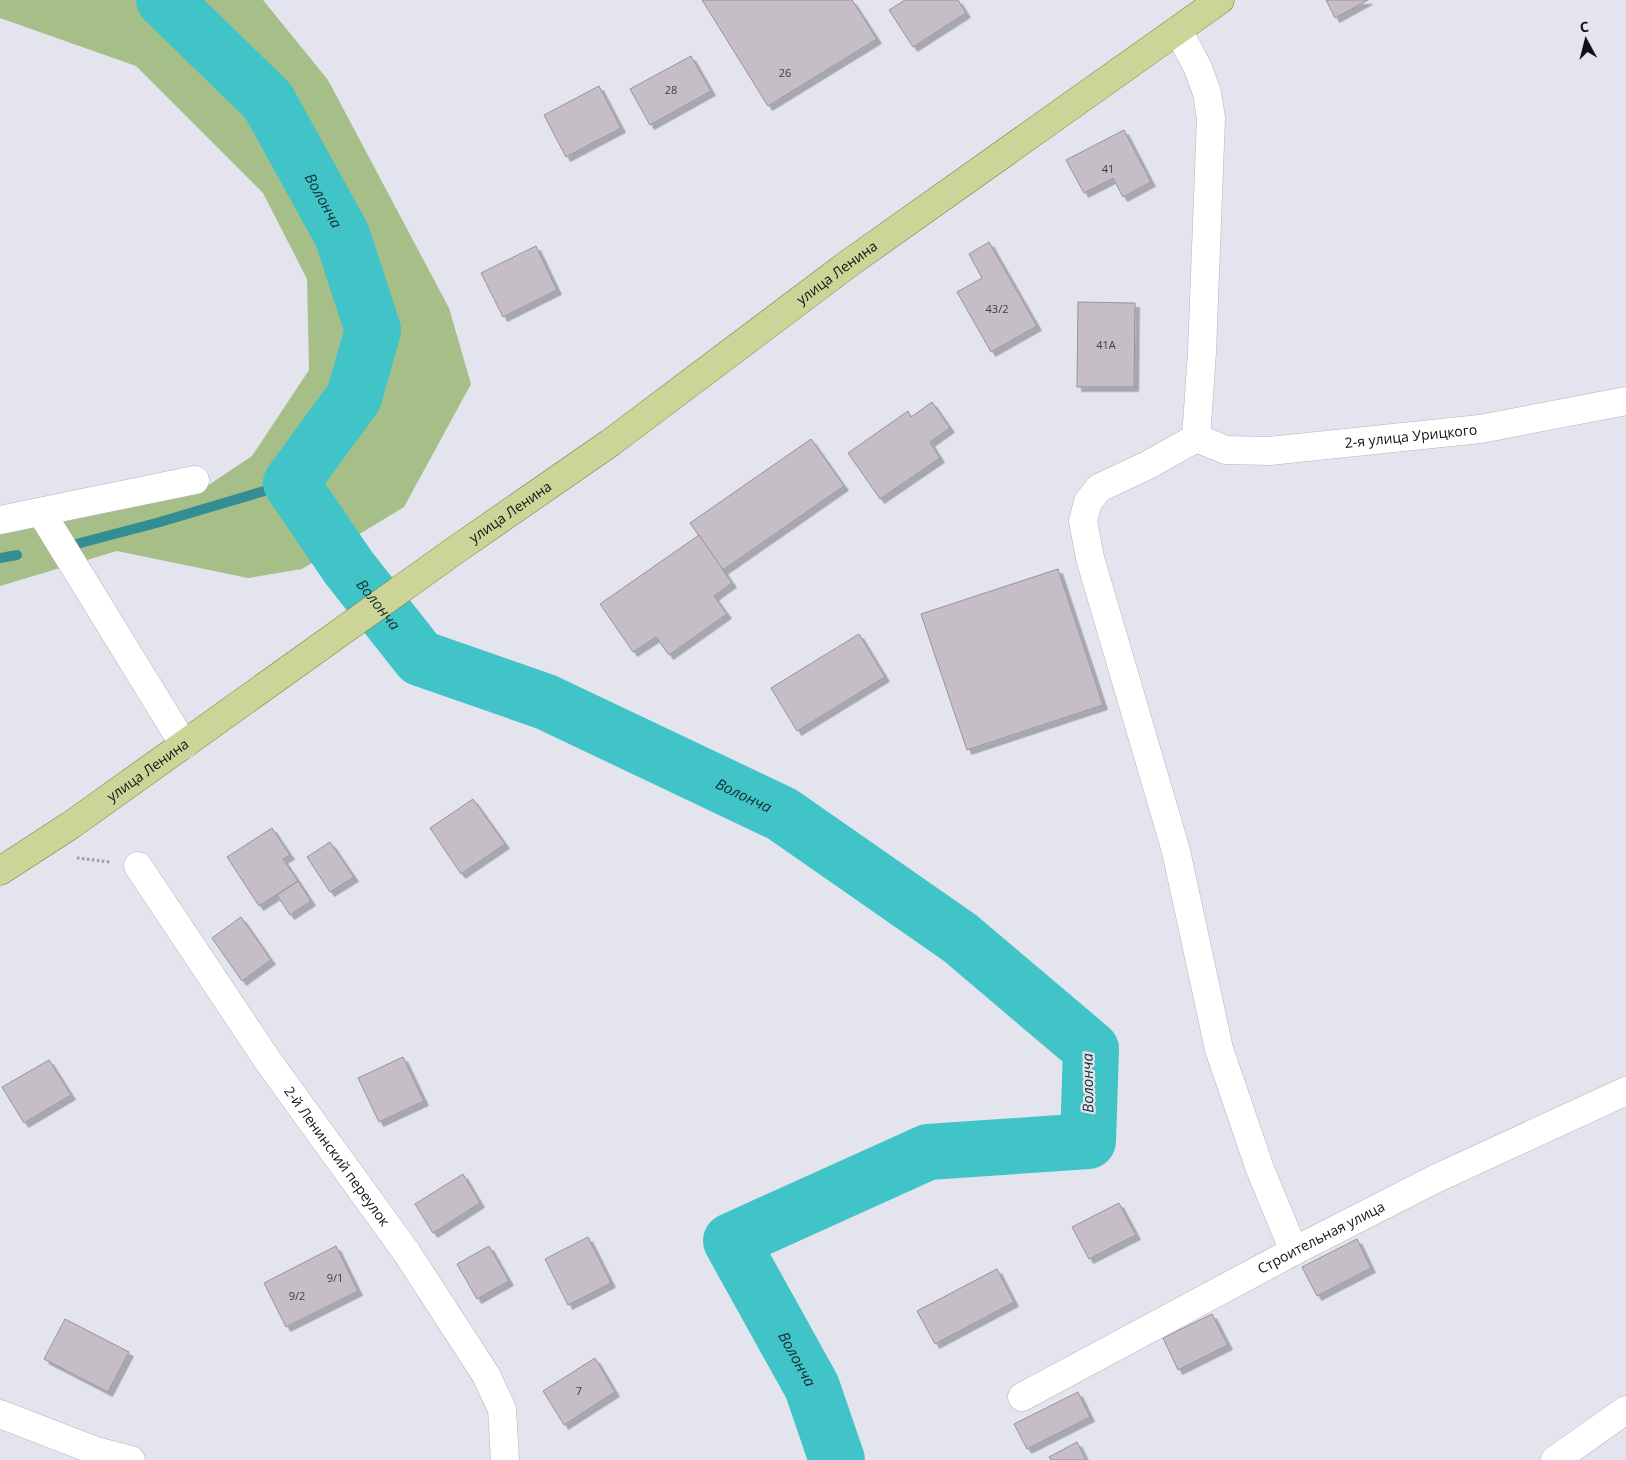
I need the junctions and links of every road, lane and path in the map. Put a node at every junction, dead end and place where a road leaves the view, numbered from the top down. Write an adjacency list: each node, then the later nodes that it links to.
1 (1220, 0): 2 (main road, улица Ленина)
2 (1178, 30): 4 (street); 8 (main road, улица Ленина)
3 (1626, 401): 4 (street, 2-я улица Урицкого)
4 (1196, 438): 13 (street)
5 (195, 480): 6 (street)
6 (41, 512): 7 (street); 8 (street)
7 (0, 520)
8 (184, 745): 11 (main road, улица Ленина)
9 (72, 858): 10 (path)
10 (138, 866): 18 (street, 2-й Ленинский переулок)
11 (0, 871)
12 (1626, 1091): 13 (street, Строительная улица)
13 (1294, 1251): 14 (street, Строительная улица)
14 (1022, 1397)
15 (1626, 1410): 19 (street)
16 (0, 1414): 17 (street)
17 (131, 1460)
18 (505, 1460)
19 (1555, 1460)

